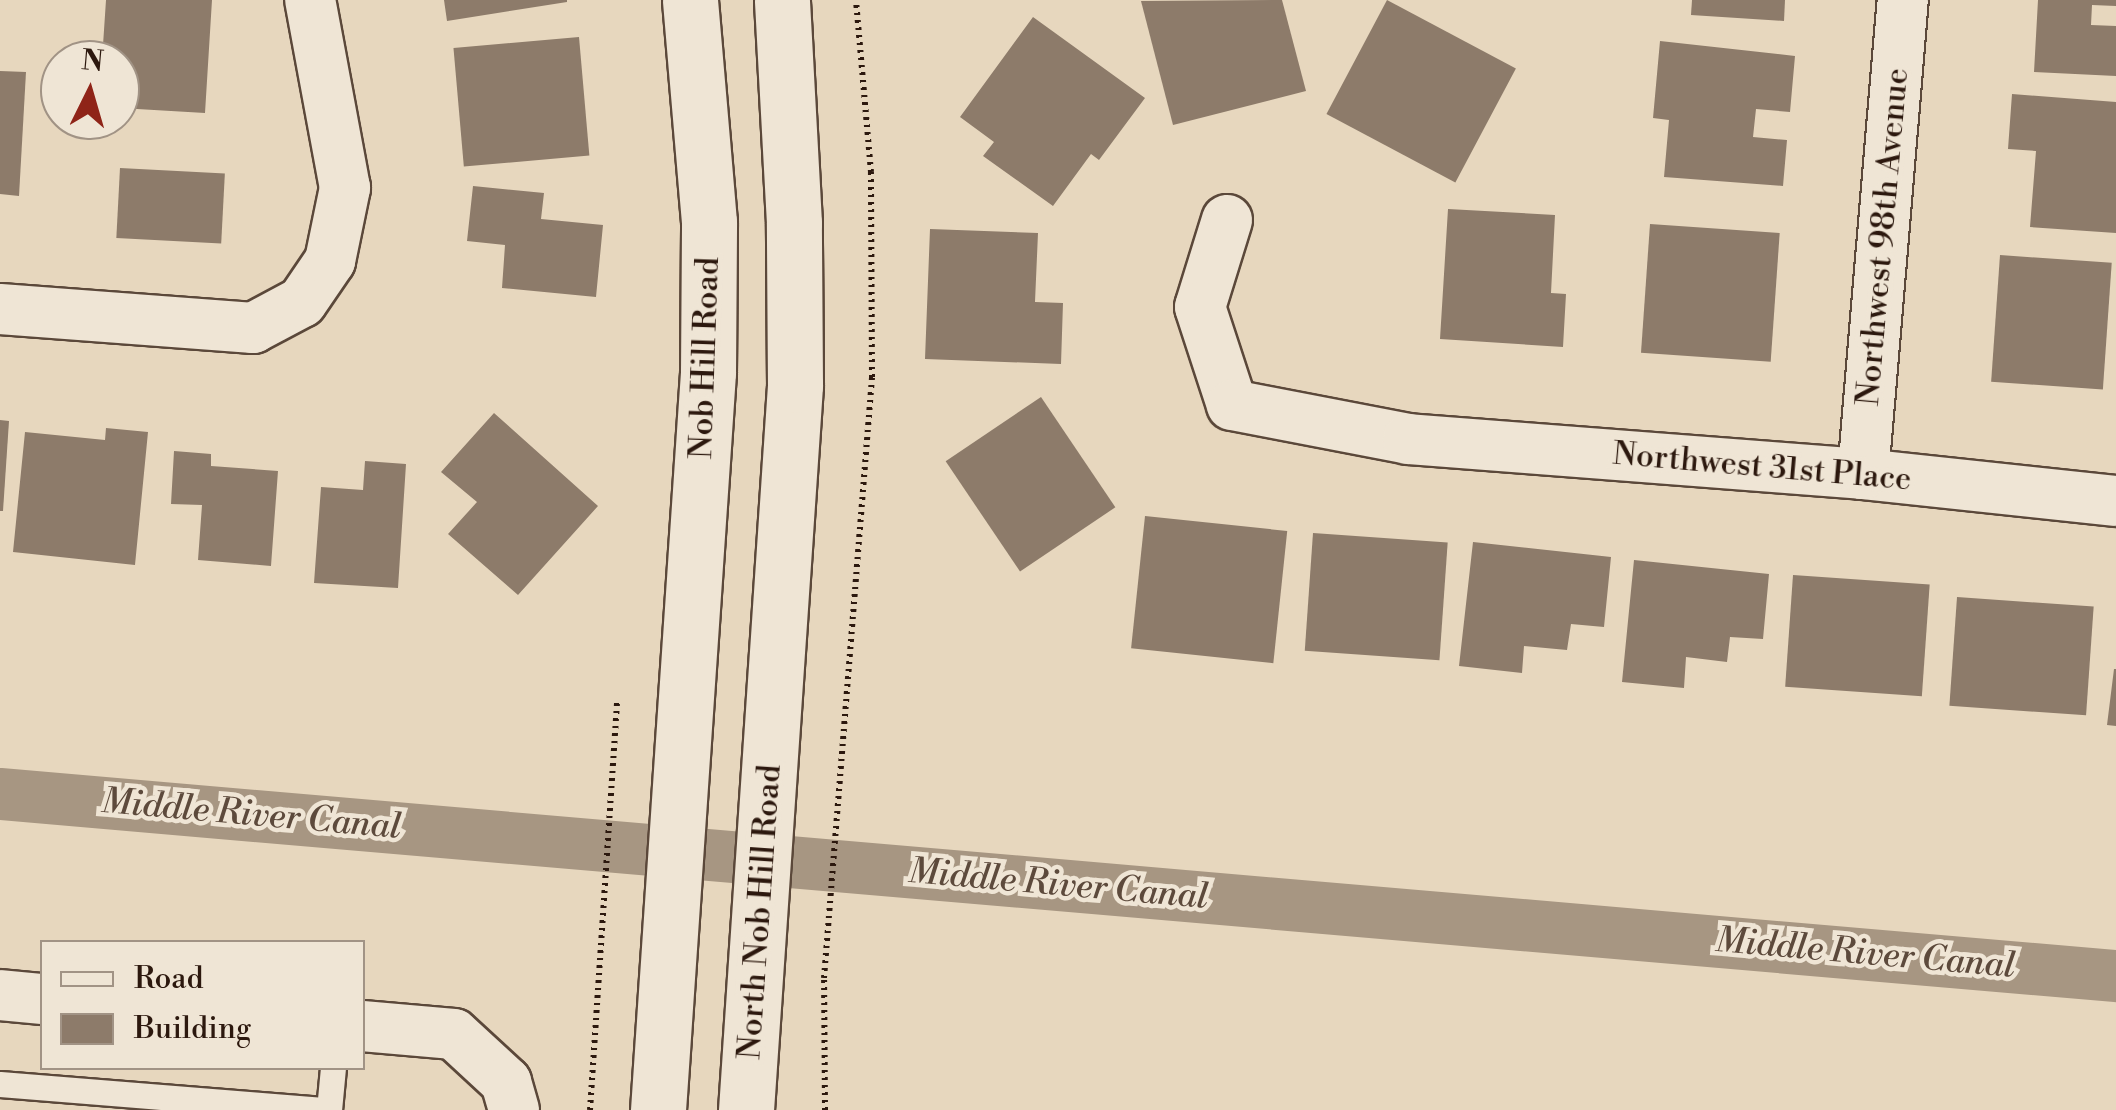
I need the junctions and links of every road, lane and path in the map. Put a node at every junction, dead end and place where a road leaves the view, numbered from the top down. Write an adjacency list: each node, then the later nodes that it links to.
1 (310, 0): 7 (street)
2 (690, 0): 20 (main road, Nob Hill Road)
3 (782, 0): 21 (main road, North Nob Hill Road)
4 (856, 0): 22 (path)
5 (1904, 0): 8 (street, Northwest 98th Avenue)
6 (1227, 220): 8 (street, Northwest 31st Place)
7 (0, 309)
8 (1863, 474): 9 (street, Northwest 31st Place)
9 (2116, 500)
10 (617, 701): 19 (path)
11 (0, 995): 12 (street)
12 (40, 998)
13 (365, 1026): 18 (street)
14 (332, 1070): 17 (lane)
15 (0, 1084): 16 (lane)
16 (320, 1110)
17 (329, 1110)
18 (514, 1110)
19 (590, 1110)
20 (658, 1110)
21 (746, 1110)
22 (825, 1110)

